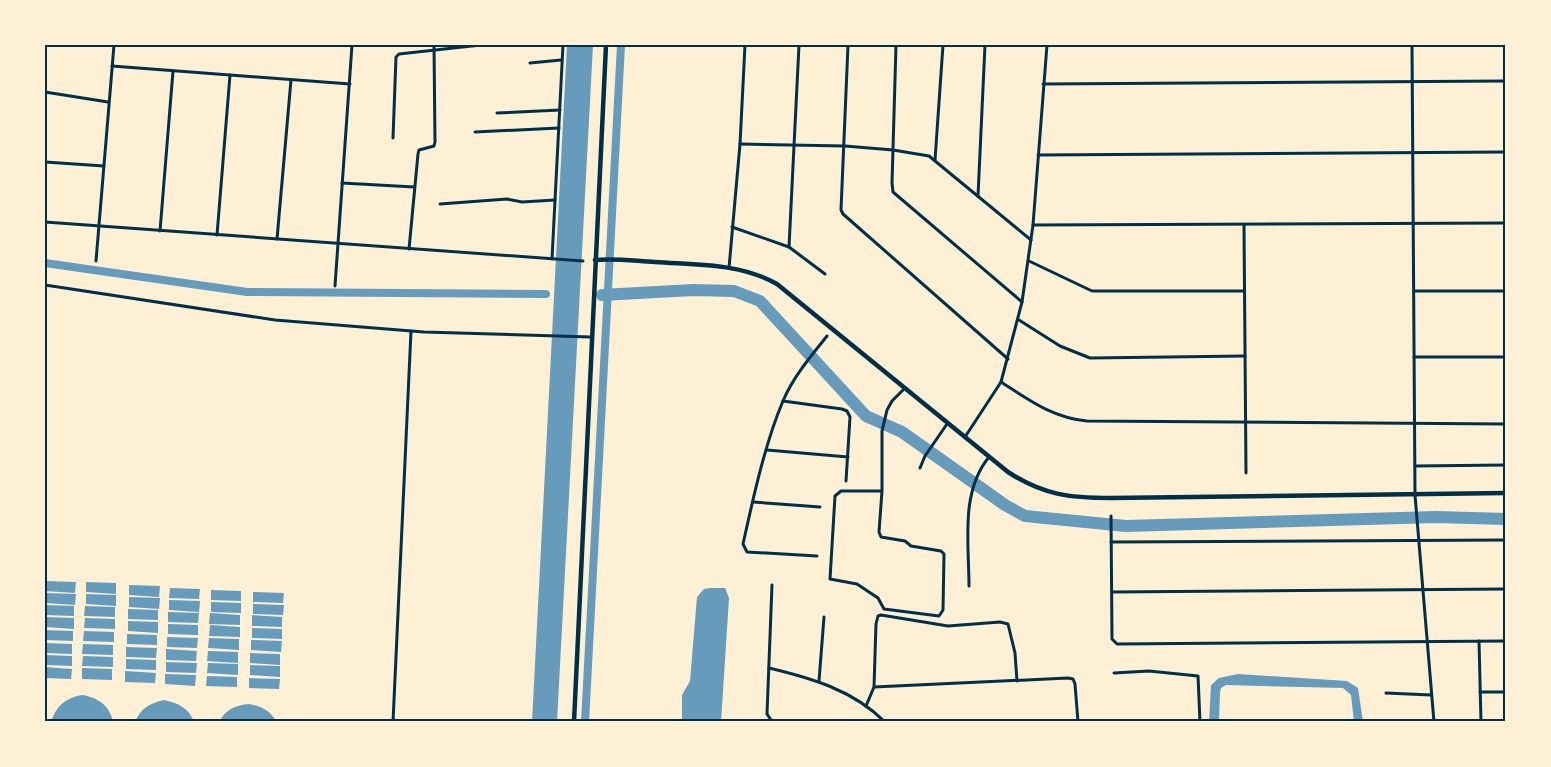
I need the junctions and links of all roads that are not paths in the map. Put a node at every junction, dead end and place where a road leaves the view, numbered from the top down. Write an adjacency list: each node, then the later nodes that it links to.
1 (114, 45): 17 (street)
2 (352, 45): 23 (street)
3 (481, 45): 14 (street)
4 (563, 45): 15 (street)
5 (606, 45): 62 (main road)
6 (746, 45): 32 (street)
7 (799, 45): 33 (street)
8 (848, 45): 34 (street)
9 (896, 45): 35 (street)
10 (943, 45): 39 (street)
11 (985, 45): 44 (street)
12 (1047, 45): 24 (street)
13 (1412, 45): 22 (street)
14 (434, 47): 31 (street); 43 (street)
15 (562, 60): 16 (street); 27 (street)
16 (530, 63)
17 (112, 66): 18 (street); 26 (street)
18 (173, 71): 19 (street); 54 (street)
19 (230, 75): 20 (street); 55 (street)
20 (291, 80): 23 (street); 56 (street)
21 (1506, 81): 22 (street)
22 (1412, 82): 24 (street); 37 (street)
23 (350, 84): 42 (street)
24 (1043, 84): 38 (street)
25 (45, 92): 26 (street)
26 (109, 102): 41 (street)
27 (560, 110): 28 (street); 29 (street)
28 (497, 113)
29 (559, 128): 30 (street); 45 (street)
30 (475, 132)
31 (393, 138)
32 (740, 144): 33 (street); 53 (street)
33 (794, 144): 34 (street); 59 (street)
34 (845, 147): 35 (street); 81 (street)
35 (893, 150): 39 (street); 73 (street)
36 (1506, 152): 37 (street)
37 (1413, 153): 38 (street); 48 (street)
38 (1038, 154): 50 (street)
39 (935, 160): 44 (street)
40 (45, 162): 41 (street)
41 (104, 166): 52 (street)
42 (342, 183): 43 (street); 58 (street)
43 (414, 187): 60 (street)
44 (978, 196): 57 (street)
45 (555, 200): 46 (street); 61 (street)
46 (440, 204)
47 (45, 222): 52 (street)
48 (1413, 223): 49 (street); 51 (street); 71 (street)
49 (1506, 224)
50 (1033, 225): 51 (street); 57 (street)
51 (1244, 225): 70 (street)
52 (99, 226): 54 (street); 63 (street)
53 (732, 227): 59 (street); 66 (street)
54 (160, 231): 55 (street)
55 (217, 235): 56 (street)
56 (278, 239): 58 (street)
57 (1031, 240): 65 (street)
58 (338, 244): 60 (street); 69 (street)
59 (789, 247): 67 (street)
60 (409, 249): 61 (street)
61 (554, 260): 64 (street)
62 (595, 260): 66 (main road); 77 (main road)
63 (96, 261)
64 (583, 261)
65 (1029, 261): 70 (street); 73 (street)
66 (729, 268): 83 (main road)
67 (825, 274)
68 (45, 285): 75 (street)
69 (335, 286)
70 (1244, 291): 78 (street)
71 (1414, 291): 72 (street); 79 (street)
72 (1506, 291)
73 (1022, 302): 74 (street)
74 (1019, 320): 78 (street); 81 (street)
75 (411, 331): 77 (street); 127 (street)
76 (827, 336): 84 (street)
77 (591, 337): 128 (main road)
78 (1245, 356): 85 (street)
79 (1414, 357): 80 (street); 86 (street)
80 (1506, 357)
81 (1008, 359): 82 (street)
82 (1001, 382): 85 (street); 89 (street)
83 (905, 388): 87 (main road); 98 (street)
84 (783, 401): 90 (street); 91 (street)
85 (1246, 423): 86 (street); 96 (street)
86 (1414, 423): 88 (street); 94 (street)
87 (947, 424): 89 (main road); 95 (street)
88 (1506, 424)
89 (964, 438): 92 (main road)
90 (767, 450): 91 (street); 101 (street)
91 (848, 457): 97 (street)
92 (989, 457): 100 (main road); 109 (street)
93 (1506, 465): 94 (street)
94 (1415, 466): 100 (street)
95 (921, 468)
96 (1246, 473)
97 (846, 481)
98 (882, 491): 98 (street)
99 (1506, 493): 100 (main road)
100 (1415, 495): 104 (street)
101 (753, 502): 102 (street); 107 (street)
102 (820, 507)
103 (1110, 516): 106 (street)
104 (1420, 540): 105 (street); 106 (street); 111 (street)
105 (1506, 540)
106 (1111, 542): 112 (street)
107 (817, 556)
108 (772, 585): 117 (street)
109 (969, 586)
110 (1506, 589): 111 (street)
111 (1423, 591): 112 (street); 116 (street)
112 (1112, 592): 116 (street)
113 (824, 617): 119 (street)
114 (1479, 641): 115 (street); 116 (street); 122 (street)
115 (1506, 641)
116 (1428, 643): 125 (street)
117 (769, 668): 119 (street); 129 (street)
118 (1114, 673): 132 (street)
119 (819, 681): 126 (street)
120 (1017, 681): 121 (street); 121 (street); 131 (street)
121 (874, 687): 126 (street)
122 (1480, 692): 123 (street); 134 (street)
123 (1506, 692)
124 (1386, 693): 125 (street)
125 (1431, 695): 133 (street)
126 (866, 706): 130 (street)
127 (393, 722)
128 (574, 722)
129 (778, 722)
130 (885, 722)
131 (1078, 722)
132 (1200, 722)
133 (1434, 722)
134 (1481, 722)

